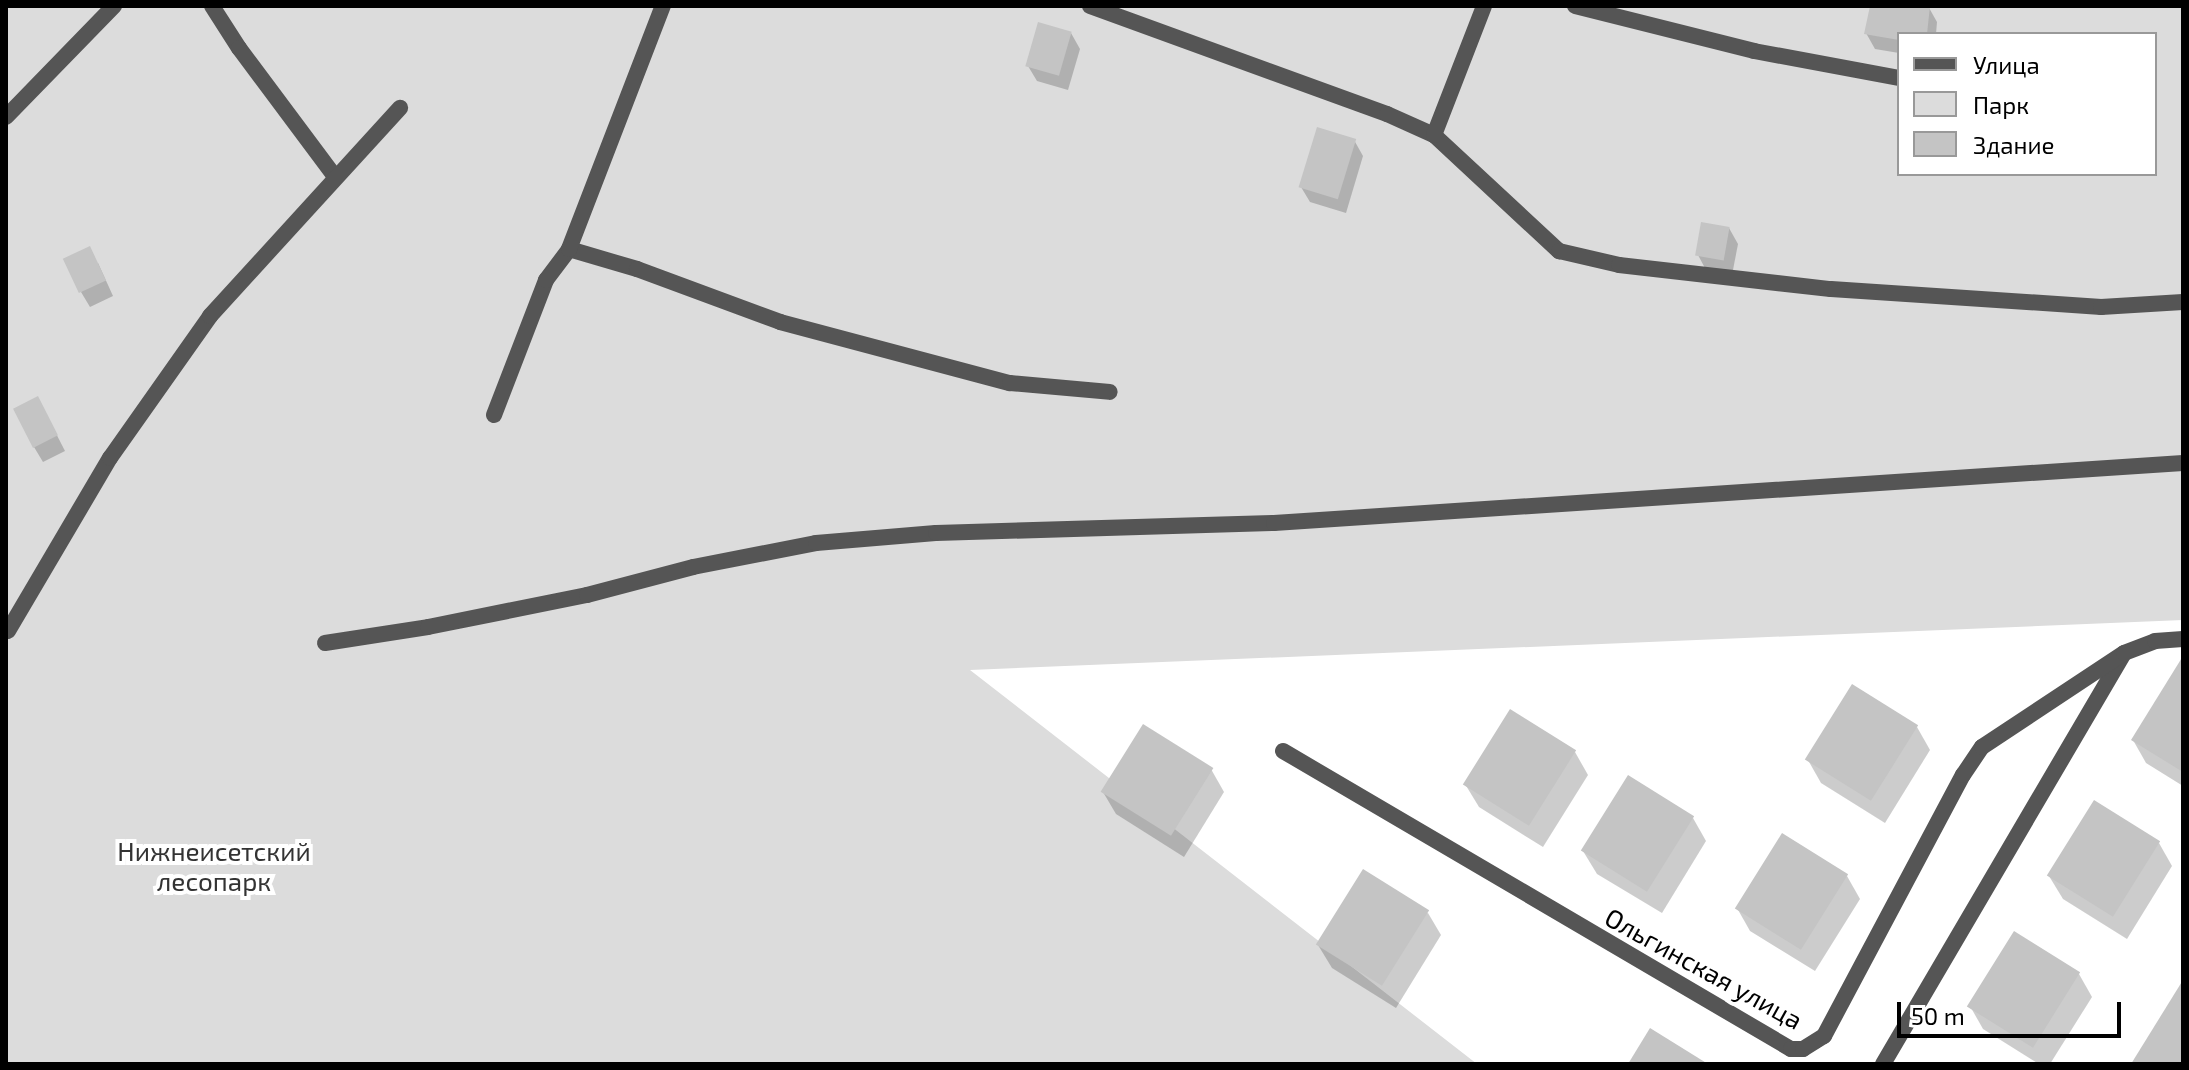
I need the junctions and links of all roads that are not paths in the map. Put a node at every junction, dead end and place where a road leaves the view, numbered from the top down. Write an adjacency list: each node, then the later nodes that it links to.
1 (114, 6): 9 (street)
2 (212, 6): 11 (street)
3 (663, 6): 12 (street)
4 (1090, 6): 10 (street)
5 (1484, 6): 10 (street)
6 (1575, 6): 7 (street)
7 (1897, 78)
8 (400, 108): 11 (street)
9 (6, 117)
10 (1434, 135): 13 (street)
11 (335, 177): 17 (street)
12 (569, 249): 14 (street); 15 (street)
13 (2183, 302)
14 (1110, 392)
15 (494, 415)
16 (2183, 463): 19 (street)
17 (8, 631)
18 (2183, 639): 20 (street, Ольгинская улица)
19 (325, 643)
20 (2124, 653): 21 (street, Ольгинская улица); 22 (street)
21 (1283, 751)
22 (1883, 1064)

